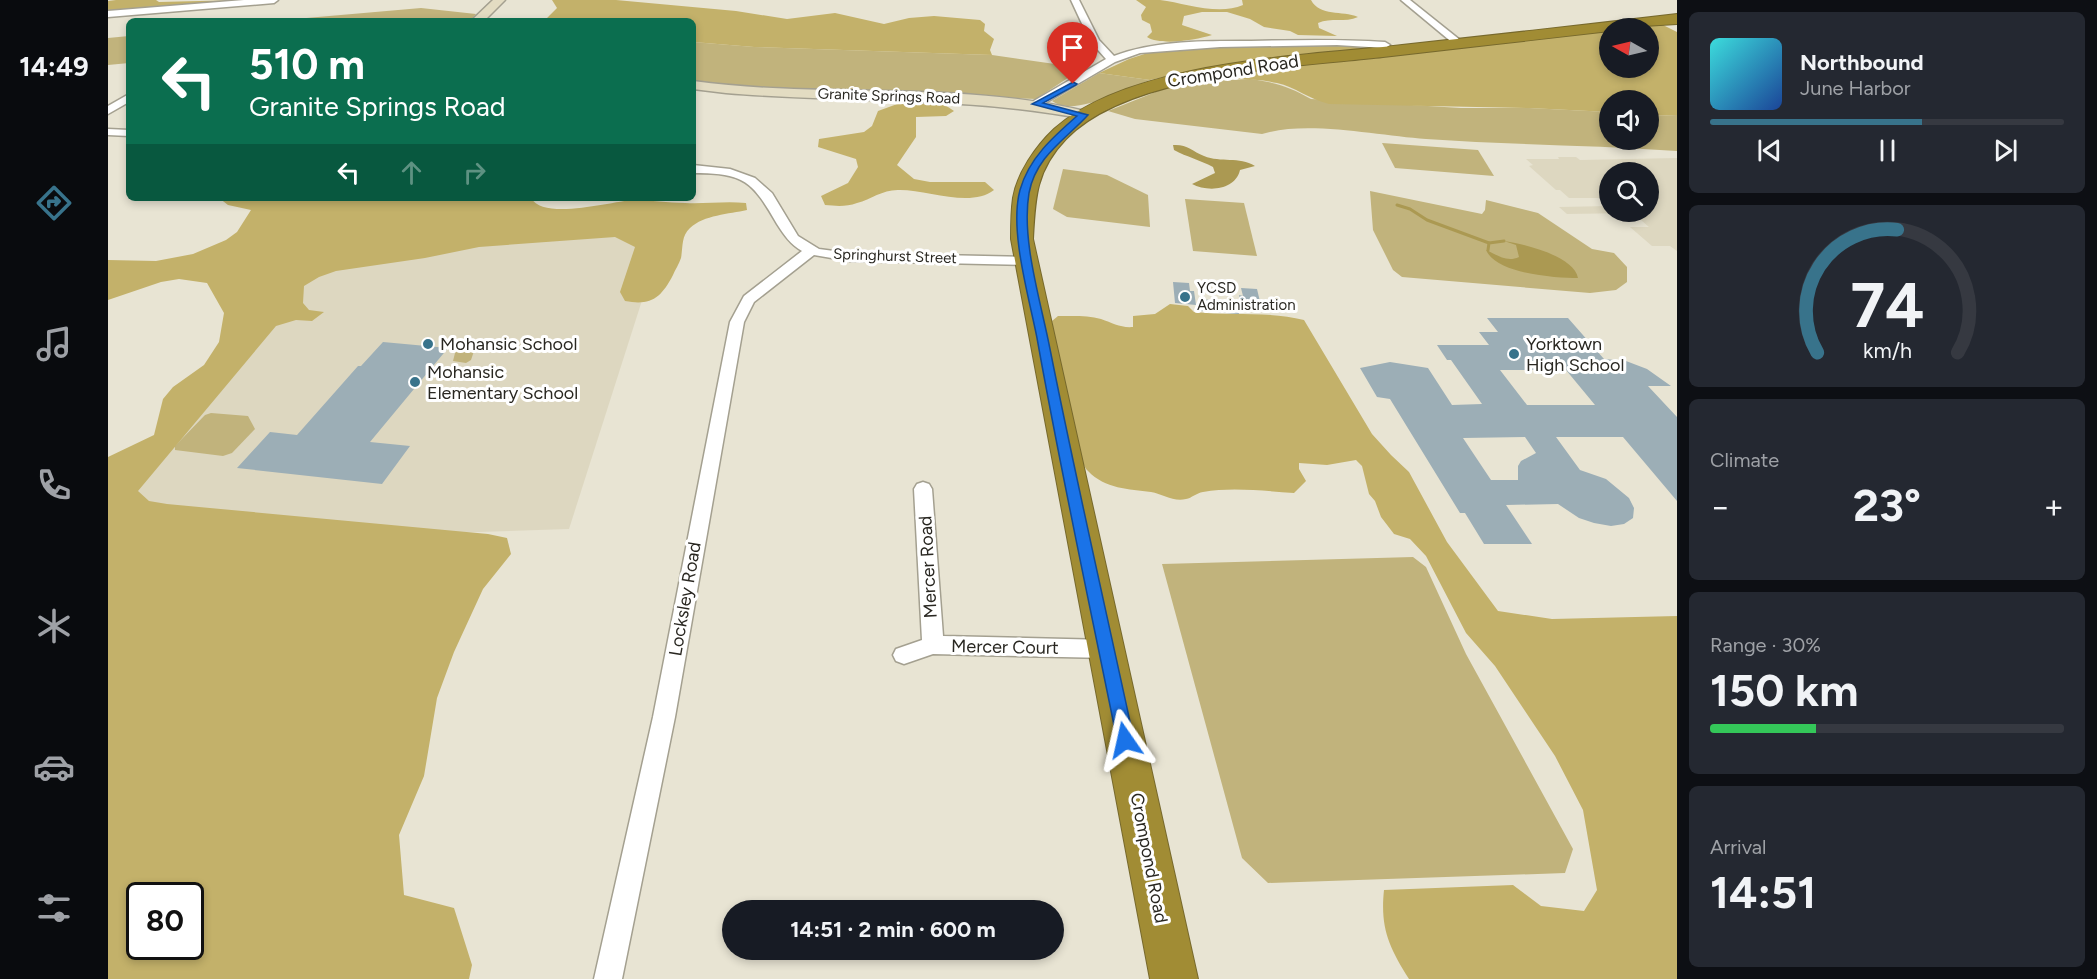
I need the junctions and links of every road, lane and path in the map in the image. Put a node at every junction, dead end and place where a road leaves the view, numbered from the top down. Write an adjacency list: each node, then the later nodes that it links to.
1 (274, 0): 5 (street)
2 (499, 0): 6 (street)
3 (1075, 0): 10 (street)
4 (1404, 0): 8 (street)
5 (108, 14)
6 (480, 18)
7 (1677, 19): 8 (highway, Crompond Road)
8 (1457, 42): 15 (highway, Crompond Road)
9 (1385, 45): 10 (street)
10 (1112, 60): 13 (street)
11 (696, 85): 13 (street, Granite Springs Road)
12 (126, 99): 14 (street)
13 (1036, 104): 15 (street, Granite Springs Road)
14 (108, 111)
15 (1084, 115): 20 (highway, Crompond Road)
16 (108, 132): 17 (street)
17 (126, 133)
18 (696, 169): 19 (street, Springhurst Street)
19 (813, 250): 20 (street, Springhurst Street); 25 (street, Locksley Road)
20 (1026, 261): 23 (highway, Crompond Road)
21 (923, 489): 22 (street, Mercer Road)
22 (933, 645): 23 (street, Mercer Court); 24 (street, Mercer Court)
23 (1107, 649): 26 (highway, Crompond Road)
24 (904, 655)
25 (608, 979)
26 (1174, 979)

